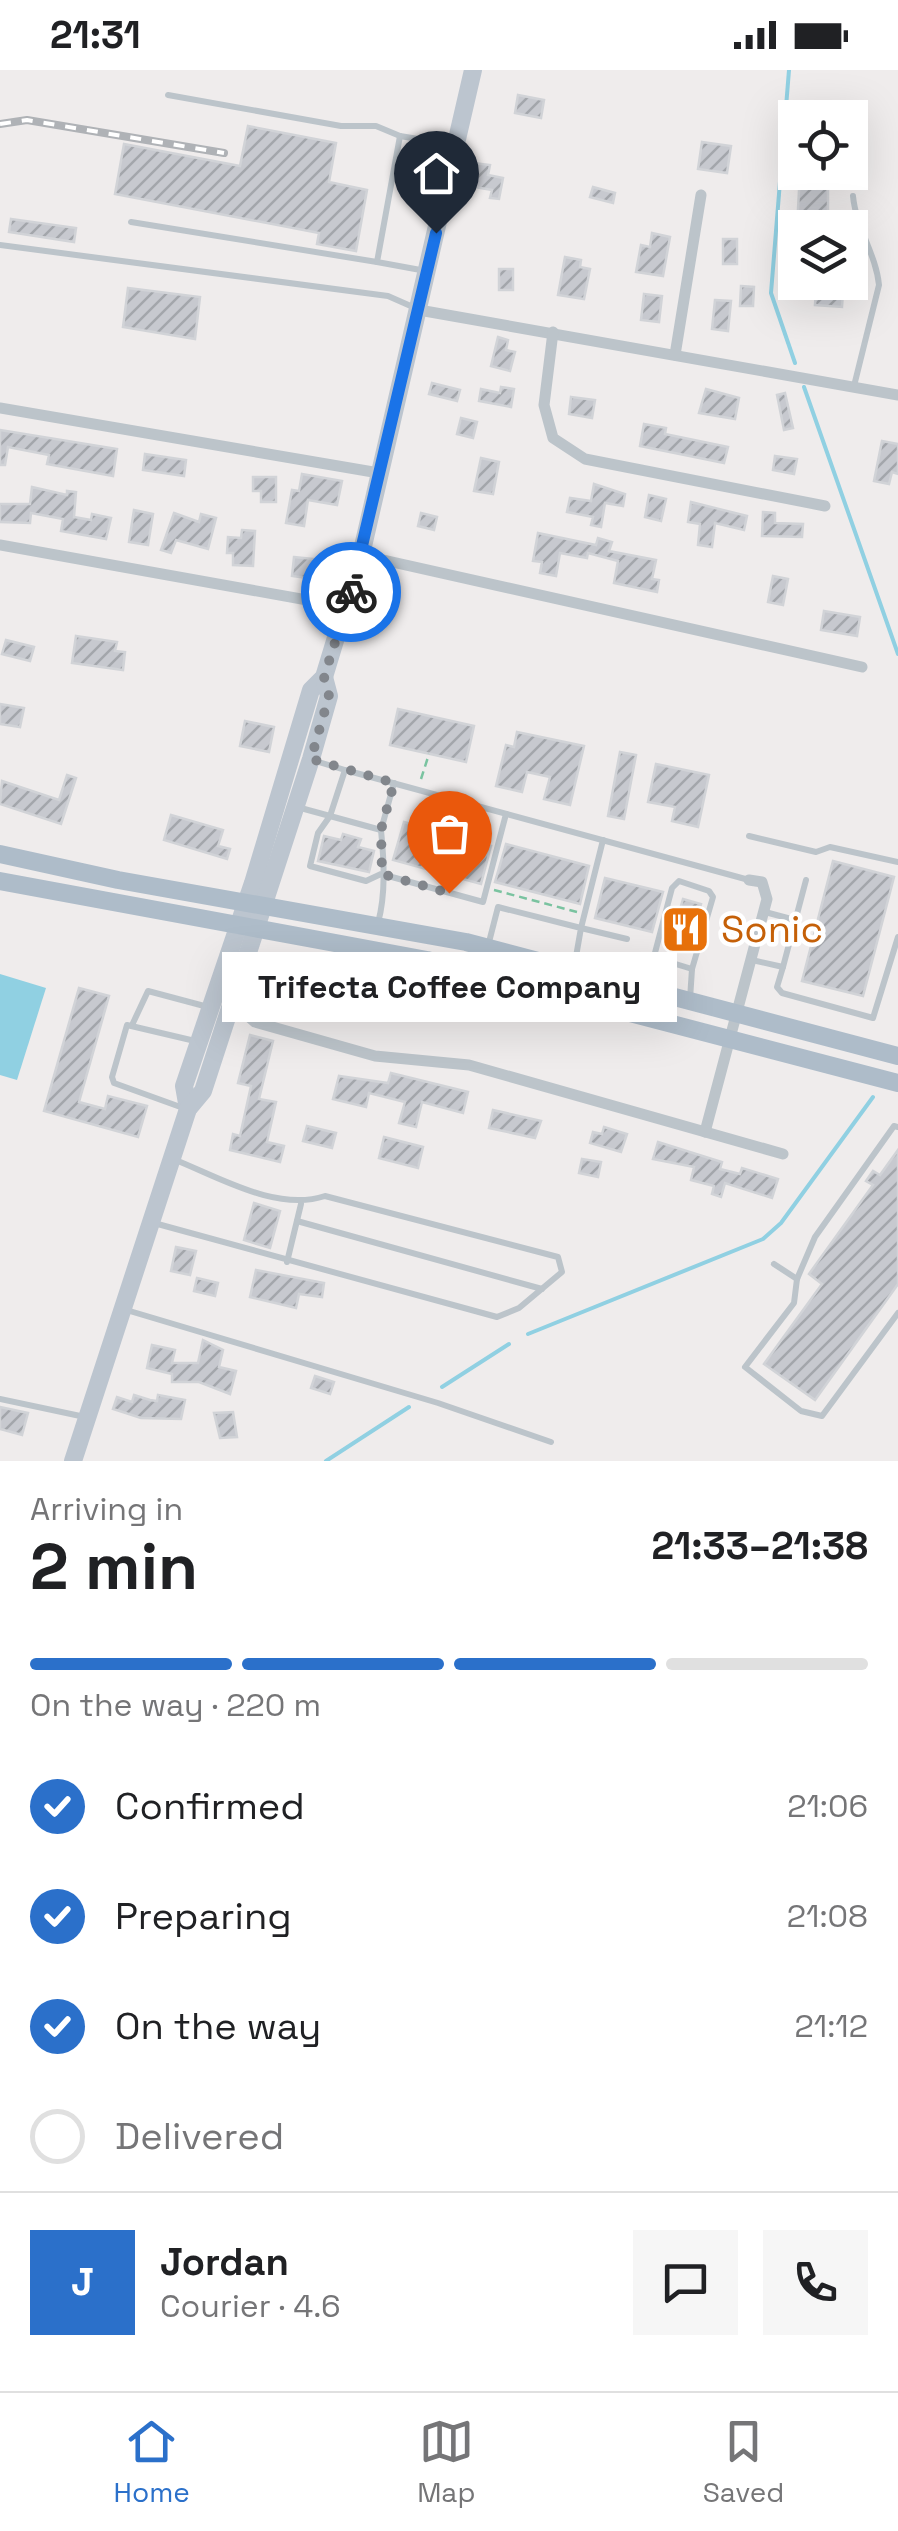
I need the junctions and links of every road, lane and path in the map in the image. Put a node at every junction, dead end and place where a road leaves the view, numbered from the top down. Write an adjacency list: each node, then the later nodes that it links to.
1 (473, 70): 4 (street)
2 (168, 95): 3 (lane)
3 (400, 136): 4 (lane); 9 (lane)
4 (456, 146): 10 (street)
5 (701, 195): 13 (street)
6 (853, 196): 14 (lane)
7 (131, 222): 9 (lane)
8 (0, 246): 11 (lane)
9 (377, 262): 10 (lane)
10 (428, 271): 11 (street)
11 (419, 310): 12 (street); 17 (street)
12 (553, 332): 13 (street); 18 (street)
13 (675, 354): 14 (street)
14 (854, 387): 15 (street)
15 (898, 395)
16 (0, 408): 17 (street)
17 (380, 473): 20 (street)
18 (825, 506)
19 (0, 545): 21 (street)
20 (361, 555): 21 (street); 22 (street)
21 (346, 606): 23 (street)
22 (862, 668)
23 (324, 677): 25 (street); 44 (street)
24 (429, 754): 27 (path)
25 (311, 759): 26 (lane); 29 (street)
26 (344, 770): 28 (lane); 31 (lane)
27 (421, 781)
28 (394, 783): 30 (lane); 32 (lane)
29 (297, 807): 31 (lane); 44 (street)
30 (506, 814): 34 (lane); 38 (lane)
31 (330, 816): 32 (lane); 38 (lane)
32 (381, 830): 38 (lane)
33 (749, 836): 36 (lane)
34 (603, 840): 39 (lane); 50 (lane)
35 (0, 854): 37 (main road)
36 (898, 862)
37 (61, 868): 43 (lane); 44 (main road)
38 (382, 874): 48 (lane)
39 (749, 880): 46 (street)
40 (806, 880): 47 (lane)
41 (0, 882): 43 (main road)
42 (492, 889): 45 (path)
43 (55, 894): 49 (main road)
44 (254, 904): 48 (main road); 49 (street)
45 (577, 912)
46 (765, 912): 47 (lane); 55 (street)
47 (795, 920): 56 (lane)
48 (378, 924): 53 (main road)
49 (245, 928): 60 (street); 62 (street); 65 (main road)
50 (581, 928): 52 (lane); 53 (lane); 58 (lane)
51 (898, 937): 56 (lane)
52 (627, 940)
53 (487, 947): 58 (main road)
54 (652, 957): 57 (lane); 57 (lane); 59 (lane)
55 (752, 960): 56 (lane); 63 (street)
56 (783, 967)
57 (692, 969): 61 (lane)
58 (574, 970): 59 (main road)
59 (646, 989): 61 (main road)
60 (231, 1000): 69 (street); 71 (street)
61 (690, 1000): 63 (main road)
62 (210, 1008): 64 (lane); 66 (street)
63 (737, 1014): 65 (street); 67 (main road)
64 (133, 1023): 66 (lane); 69 (lane)
65 (731, 1038): 68 (main road); 71 (street)
66 (199, 1042): 69 (street)
67 (898, 1056)
68 (898, 1083)
69 (188, 1109): 73 (street)
70 (898, 1127): 79 (lane)
71 (704, 1132): 72 (street)
72 (783, 1154)
73 (171, 1158): 74 (lane); 76 (street)
74 (301, 1204): 75 (lane); 80 (lane)
75 (297, 1221): 77 (lane); 80 (lane)
76 (150, 1222): 77 (lane); 81 (street)
77 (287, 1262): 80 (lane)
78 (774, 1264): 79 (lane)
79 (797, 1279): 83 (lane)
80 (542, 1288)
81 (122, 1309): 85 (street); 86 (lane)
82 (898, 1313): 83 (lane)
83 (895, 1324)
84 (0, 1399): 85 (lane)
85 (86, 1418): 87 (street)
86 (552, 1442)
87 (73, 1461)

